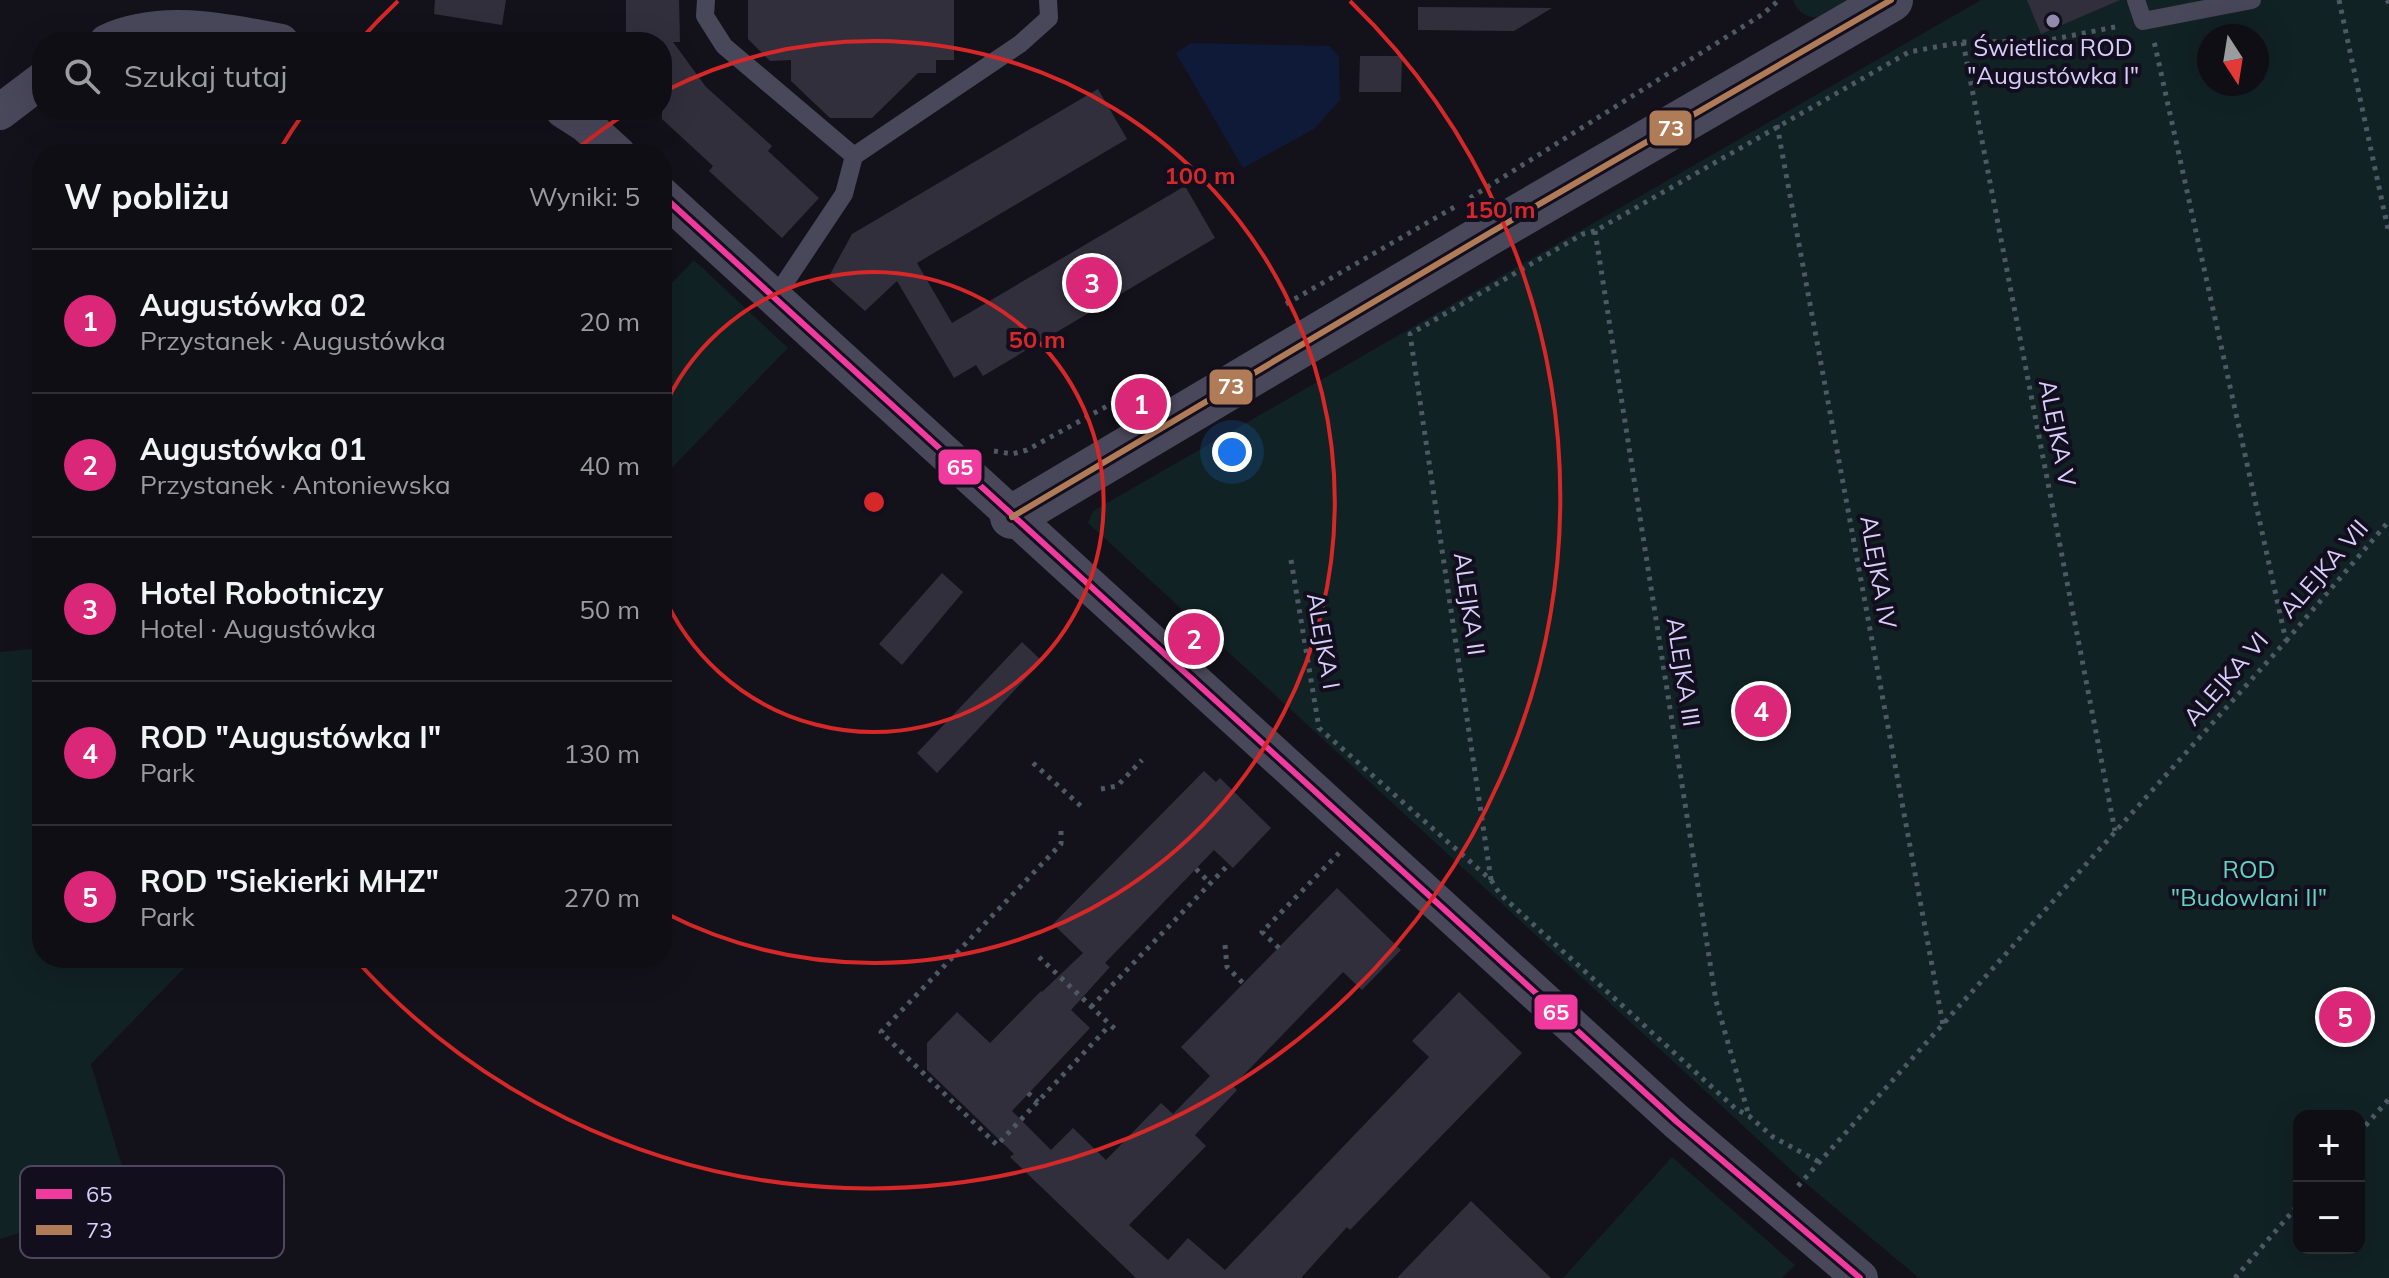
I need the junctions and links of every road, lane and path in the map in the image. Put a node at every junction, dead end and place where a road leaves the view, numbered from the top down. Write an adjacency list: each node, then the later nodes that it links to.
1 (706, 0): 17 (lane)
2 (1048, 0): 17 (lane)
3 (1779, 0): 22 (path)
4 (1891, 0): 25 (street)
5 (2136, 0): 8 (lane)
6 (2252, 0): 8 (lane)
7 (2339, 0): 20 (path)
8 (2143, 21): 11 (path); 28 (path, ALEJKA VI)
9 (138, 32): 10 (street)
10 (217, 32)
11 (1963, 42): 15 (path); 34 (path, ALEJKA V)
12 (32, 88): 13 (street)
13 (0, 112)
14 (578, 120): 16 (street)
15 (1777, 125): 19 (path); 46 (path, ALEJKA IV)
16 (606, 144)
17 (854, 156): 21 (lane)
18 (672, 204): 21 (street)
19 (1595, 231): 38 (path, ALEJKA II); 51 (path, ALEJKA III)
20 (2389, 234)
21 (774, 299): 25 (street)
22 (1286, 304)
23 (1129, 394): 24 (path)
24 (986, 449)
25 (1012, 517): 35 (street)
26 (2389, 521): 28 (path, ALEJKA VII)
27 (1291, 560): 38 (path, ALEJKA I)
28 (2286, 641): 34 (path, ALEJKA VI)
29 (1142, 760): 31 (path)
30 (1033, 763): 32 (path)
31 (1101, 789)
32 (1083, 808)
33 (1061, 831): 49 (path)
34 (2116, 832): 46 (path, ALEJKA VI)
35 (1361, 835): 41 (path); 56 (street)
36 (1229, 864): 39 (path)
37 (1196, 869): 39 (path)
38 (1491, 880): 51 (path)
39 (1210, 883): 44 (path)
40 (1225, 945): 43 (path)
41 (1279, 948)
42 (1039, 957): 44 (path)
43 (1244, 984)
44 (1091, 1007): 45 (path)
45 (1110, 1025): 47 (path); 49 (path)
46 (1943, 1025): 53 (path, ALEJKA VI)
47 (1118, 1032)
48 (1028, 1093): 49 (path)
49 (1038, 1102)
50 (2388, 1103): 52 (path)
51 (1749, 1116): 53 (path)
52 (2365, 1127)
53 (1821, 1163): 54 (path, ALEJKA VI)
54 (1803, 1181)
55 (2293, 1211): 57 (path)
56 (1860, 1278)
57 (2235, 1278)

